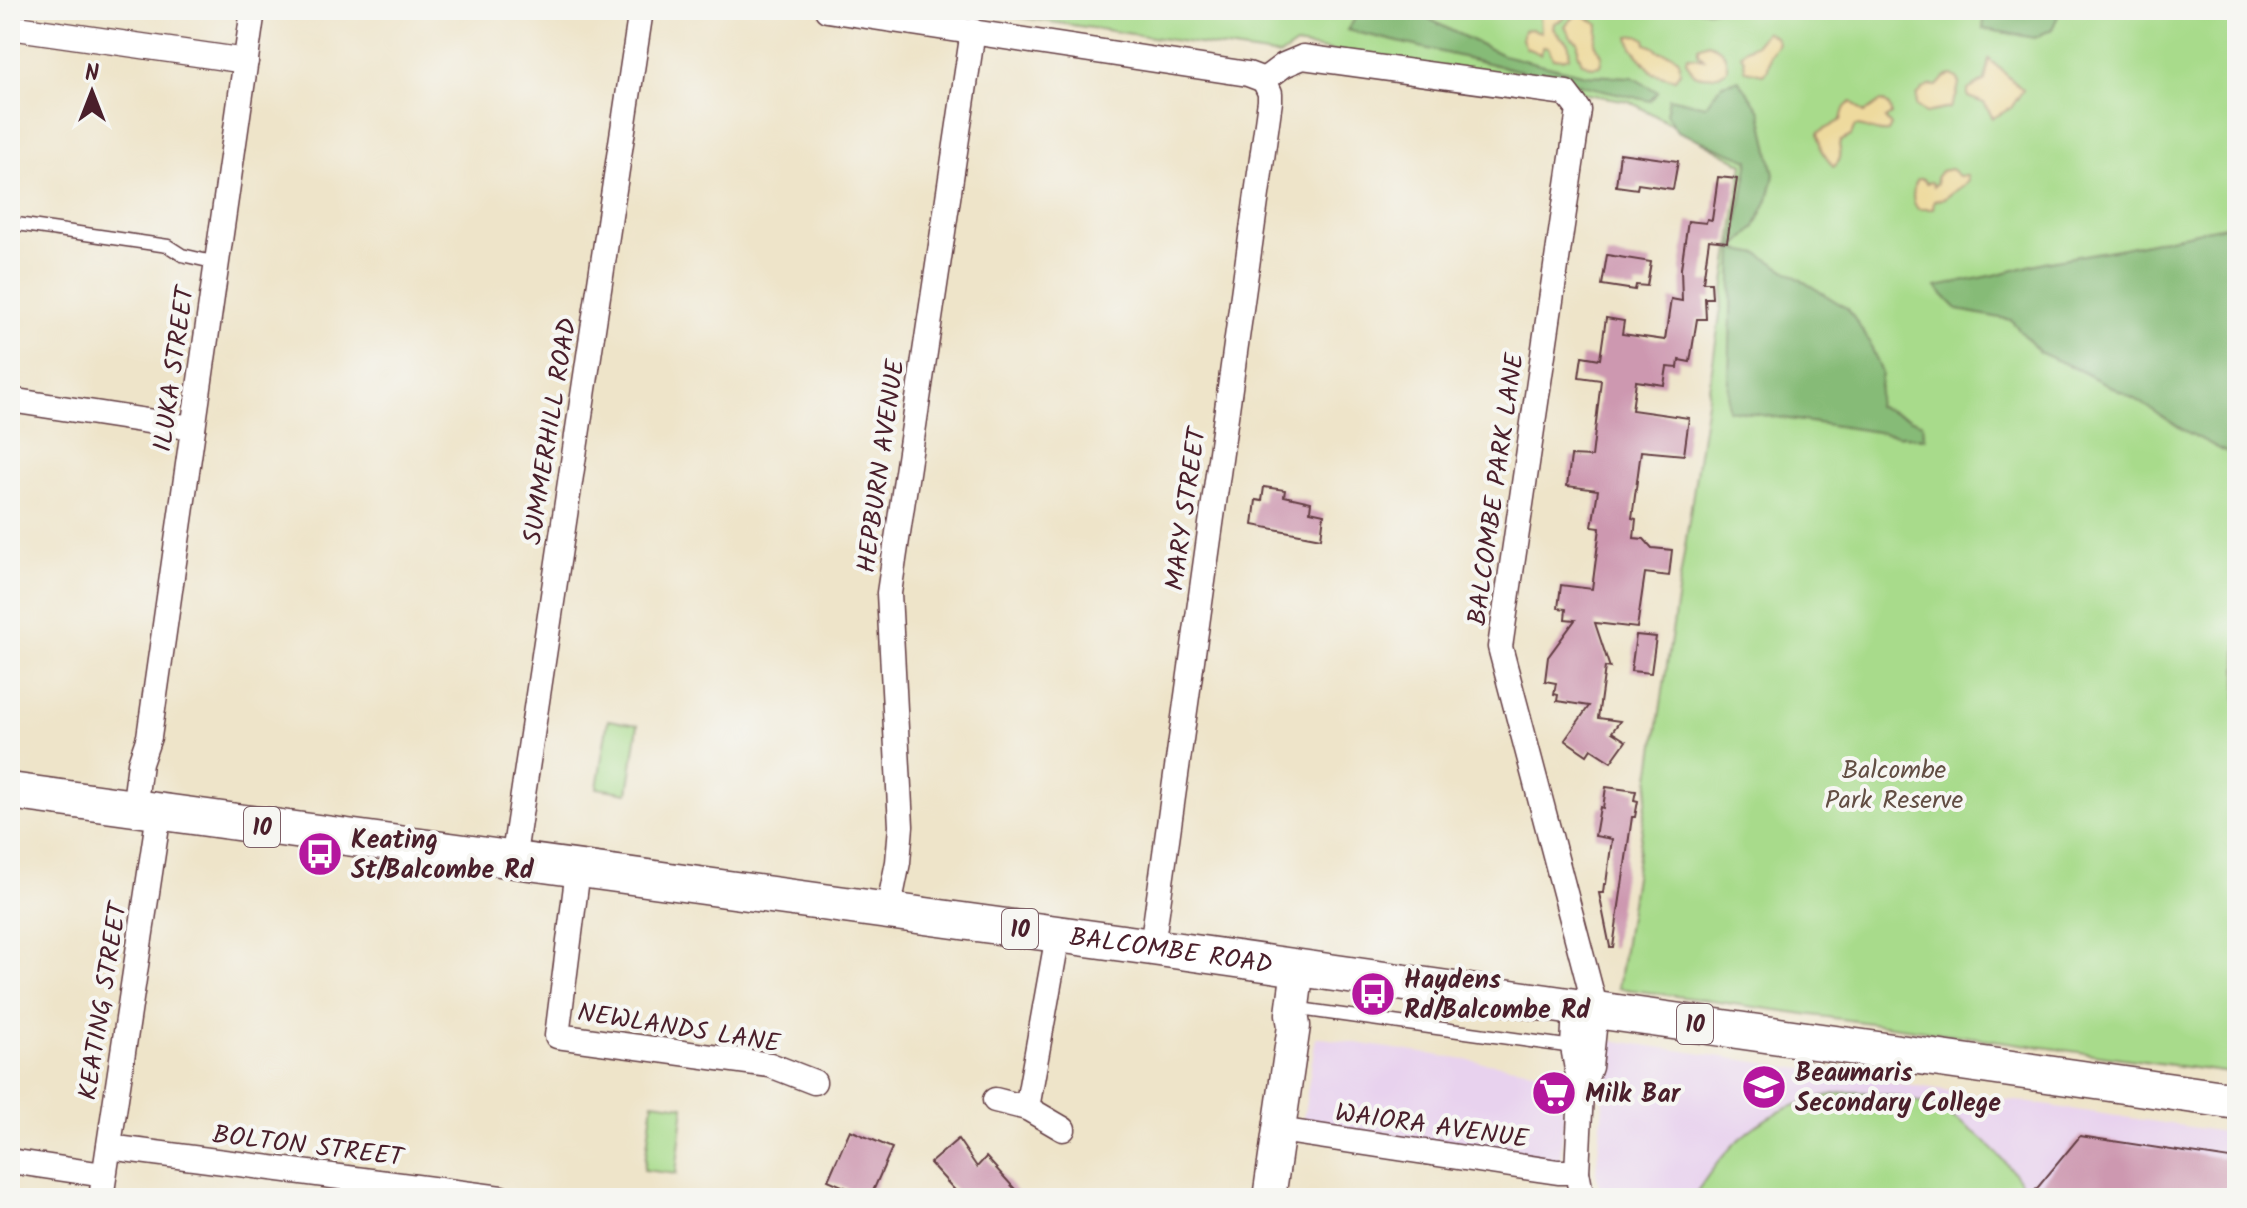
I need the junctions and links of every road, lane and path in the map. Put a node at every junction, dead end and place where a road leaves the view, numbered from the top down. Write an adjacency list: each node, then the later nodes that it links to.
1 (253, 10): 6 (street, ILUKA STREET)
2 (641, 10): 14 (street, SUMMERHILL ROAD)
3 (827, 10): 5 (street)
4 (10, 27): 6 (street)
5 (973, 31): 7 (street); 16 (street, HEPBURN AVENUE)
6 (246, 61): 9 (street, ILUKA STREET)
7 (1264, 80): 18 (street, MARY STREET); 20 (street, BALCOMBE PARK LANE)
8 (10, 223): 9 (lane)
9 (217, 263): 11 (street, ILUKA STREET)
10 (10, 400): 11 (street)
11 (193, 428): 13 (street, ILUKA STREET)
12 (10, 791): 13 (main road, BALCOMBE ROAD / 10)
13 (146, 811): 14 (main road, BALCOMBE ROAD / 10); 30 (street, KEATING STREET)
14 (513, 861): 15 (main road, BALCOMBE ROAD / 10)
15 (578, 870): 16 (main road, BALCOMBE ROAD / 10); 23 (street, NEWLANDS LANE)
16 (888, 911): 17 (main road, BALCOMBE ROAD / 10)
17 (1058, 935): 18 (main road, BALCOMBE ROAD / 10); 27 (street)
18 (1152, 947): 19 (main road, BALCOMBE ROAD / 10)
19 (1306, 969): 20 (main road, BALCOMBE ROAD / 10); 21 (street)
20 (1585, 1008): 22 (street); 24 (street); 26 (main road, BALCOMBE ROAD / 10)
21 (1300, 1018): 22 (lane); 29 (street)
22 (1573, 1047): 24 (street)
23 (814, 1082)
24 (1581, 1092): 32 (street)
25 (995, 1100): 27 (street)
26 (2237, 1101)
27 (1027, 1108): 28 (street)
28 (1063, 1129)
29 (1279, 1130): 32 (street, WAIORA AVENUE); 35 (street)
30 (109, 1147): 33 (street, KEATING STREET); 34 (street, BOLTON STREET)
31 (10, 1161): 33 (street)
32 (1577, 1172): 36 (street)
33 (102, 1186)
34 (501, 1198)
35 (1269, 1198)
36 (1582, 1198)

